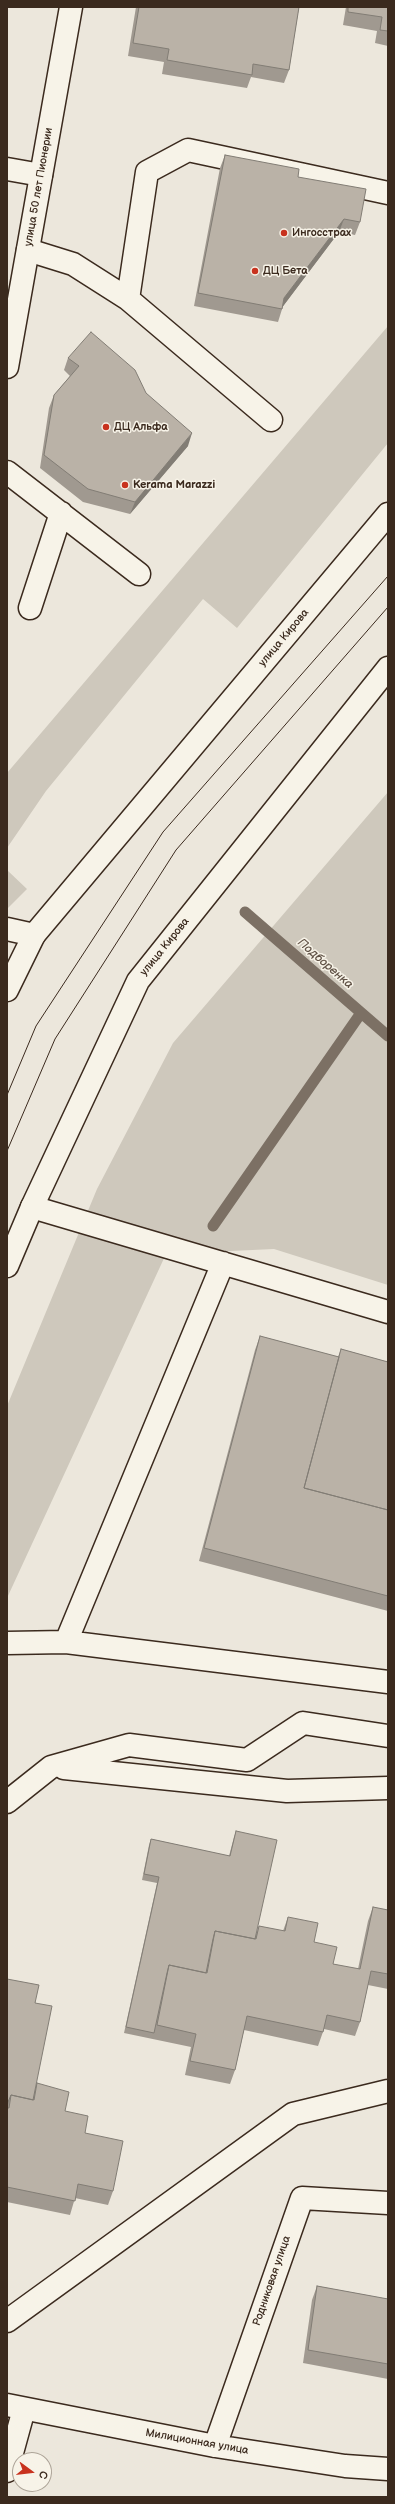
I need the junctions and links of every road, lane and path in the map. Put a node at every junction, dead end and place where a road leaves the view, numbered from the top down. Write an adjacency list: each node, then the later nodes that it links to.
1 (71, 7): 3 (main road, улица 50 лет Пионерии)
2 (7, 169): 3 (main road)
3 (41, 175): 5 (main road, улица 50 лет Пионерии)
4 (388, 193): 6 (main road)
5 (28, 250): 6 (main road); 7 (main road, улица 50 лет Пионерии)
6 (128, 299): 8 (main road)
7 (7, 367)
8 (271, 420)
9 (7, 472): 10 (main road)
10 (61, 513): 12 (main road); 13 (main road)
11 (388, 514): 16 (main road, улица Кирова)
12 (140, 574)
13 (30, 608)
14 (388, 668): 18 (main road, улица Кирова)
15 (7, 929): 16 (main road)
16 (34, 935): 17 (main road, улица Кирова)
17 (7, 990)
18 (32, 1206): 19 (main road); 20 (main road, улица Кирова)
19 (223, 1263): 21 (main road); 22 (main road)
20 (7, 1266)
21 (388, 1312)
22 (66, 1642): 23 (main road); 24 (main road)
23 (7, 1643)
24 (388, 1682)
25 (388, 1736): 26 (main road)
26 (51, 1767): 27 (main road); 28 (main road)
27 (388, 1788)
28 (7, 1802)
29 (388, 2091): 31 (main road)
30 (388, 2203): 33 (main road, Родниковая улица)
31 (7, 2321)
32 (16, 2407): 33 (main road, Милиционная улица); 35 (main road)
33 (215, 2446): 34 (main road, Милиционная улица)
34 (388, 2469)
35 (7, 2471)

